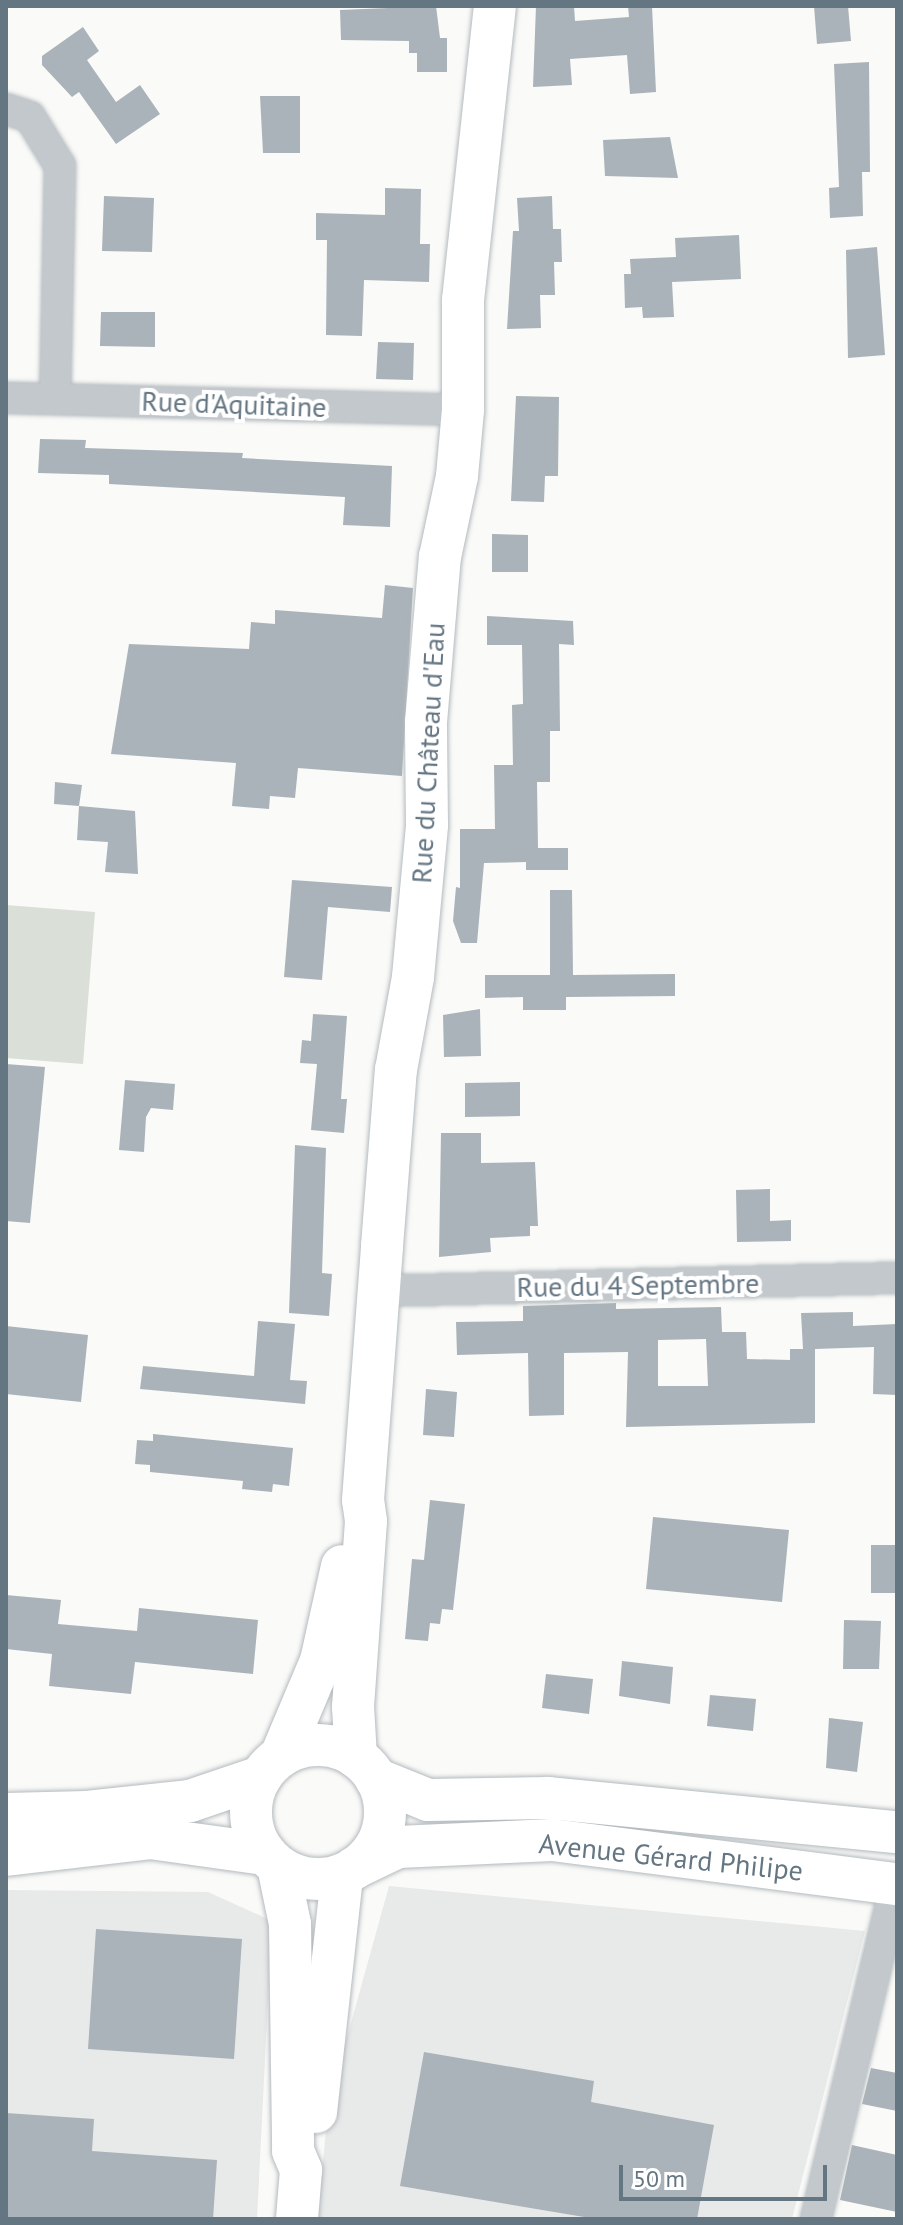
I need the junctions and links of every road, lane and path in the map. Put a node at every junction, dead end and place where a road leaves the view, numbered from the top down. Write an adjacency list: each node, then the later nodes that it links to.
1 (495, 6): 5 (main road, Rue du Château d'Eau)
2 (6, 109): 4 (street)
3 (6, 398): 4 (street, Rue d'Aquitaine)
4 (55, 399): 5 (street, Rue d'Aquitaine)
5 (463, 410): 7 (main road, Rue du Château d'Eau)
6 (897, 1278): 7 (street, Rue du 4 Septembre)
7 (379, 1291): 8 (main road, Rue du Château d'Eau)
8 (363, 1500): 9 (main road, Rue du Château d'Eau); 10 (main road, Rue du Château d'Eau)
9 (271, 1766): 10 (main road); 11 (main road); 14 (main road)
10 (366, 1768): 12 (main road, Avenue Gérard Philipe); 15 (main road)
11 (6, 1814)
12 (897, 1832)
13 (6, 1855): 14 (main road)
14 (272, 1860): 15 (main road); 17 (main road)
15 (348, 1871): 16 (main road, Avenue Gérard Philipe); 17 (main road)
16 (897, 1884): 19 (street)
17 (301, 2170): 18 (main road)
18 (297, 2219)
19 (816, 2219)

